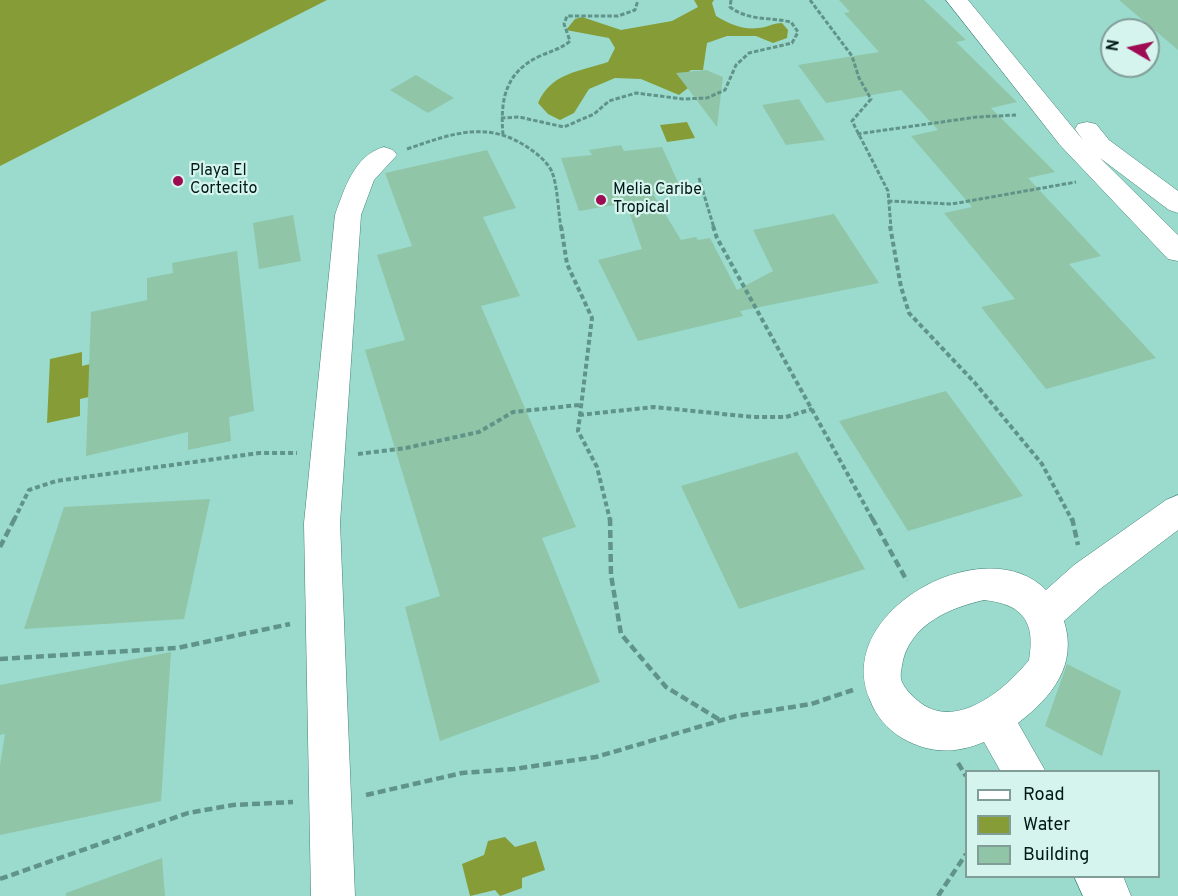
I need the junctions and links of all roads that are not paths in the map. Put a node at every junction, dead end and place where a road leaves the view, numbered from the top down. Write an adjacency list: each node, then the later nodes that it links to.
1 (957, 0): 5 (lane)
2 (977, 0): 4 (lane)
3 (384, 155): 11 (lane)
4 (1178, 204)
5 (1178, 252)
6 (1178, 510): 7 (lane)
7 (1044, 615): 8 (lane); 8 (lane)
8 (992, 717): 9 (lane)
9 (1024, 770)
10 (1096, 878): 12 (lane)
11 (333, 896)
12 (1109, 896)

